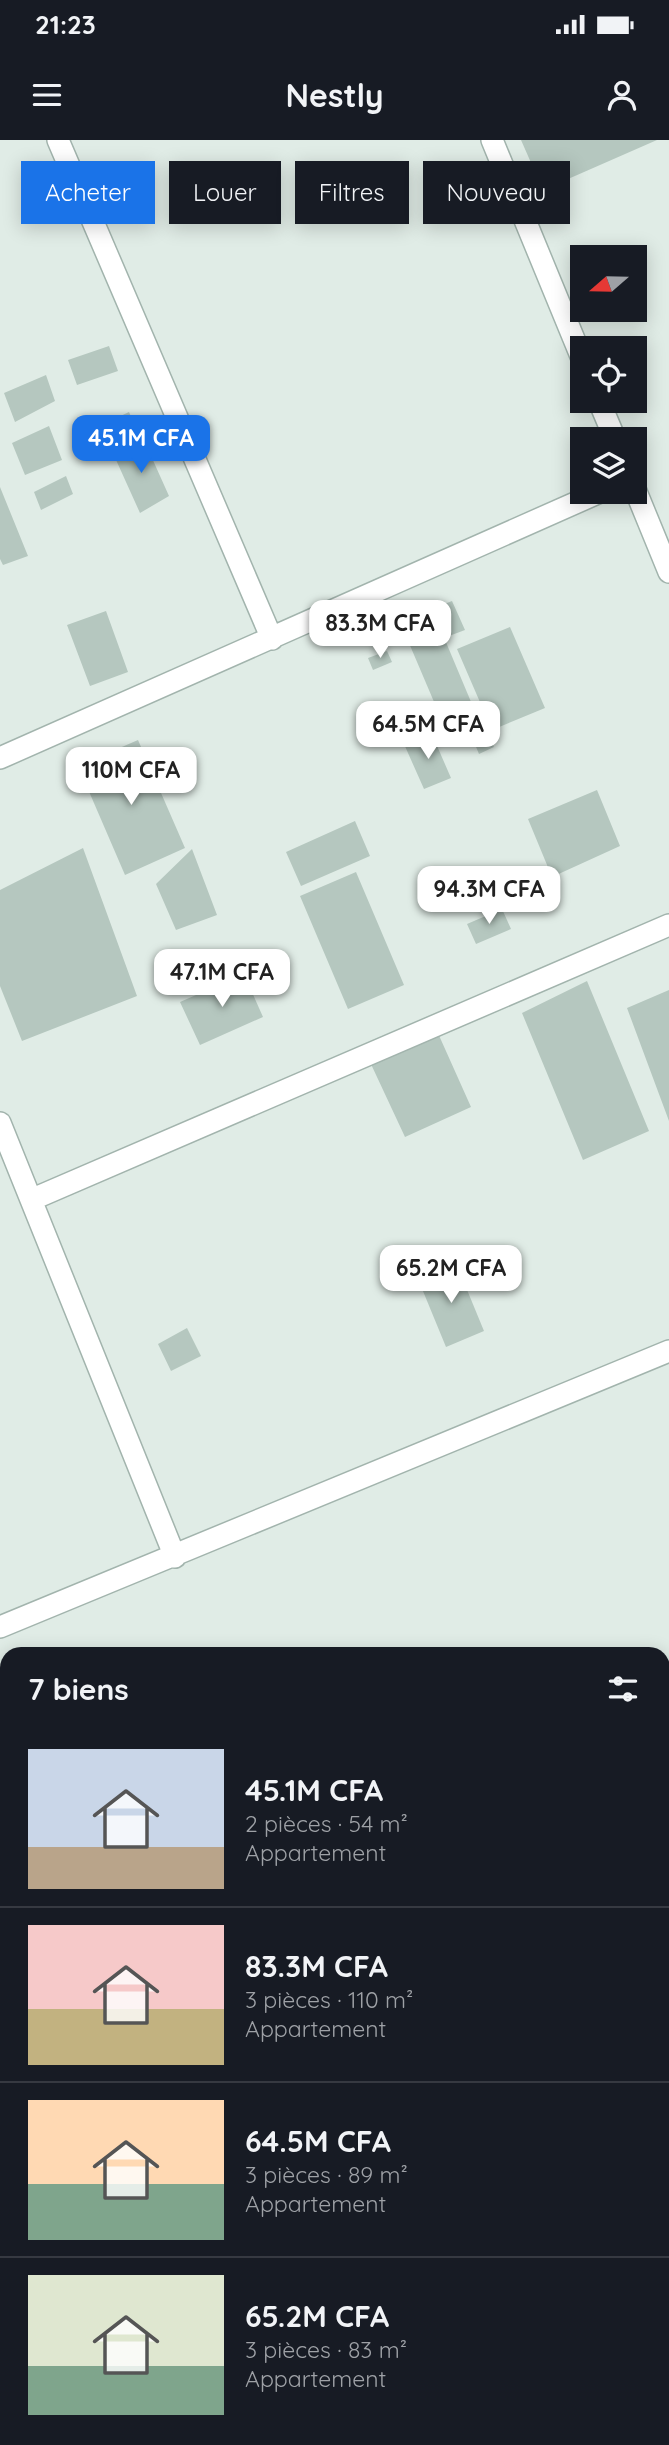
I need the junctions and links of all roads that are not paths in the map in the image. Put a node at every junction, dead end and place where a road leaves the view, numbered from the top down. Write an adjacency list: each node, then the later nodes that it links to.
1 (58, 140): 7 (street)
2 (492, 140): 3 (street)
3 (573, 336)
4 (573, 504): 7 (street)
5 (641, 504): 6 (street)
6 (669, 572)
7 (272, 639): 8 (street)
8 (0, 758)
9 (669, 925): 11 (street)
10 (0, 1123): 11 (street)
11 (33, 1199): 13 (street)
12 (669, 1351): 13 (street)
13 (175, 1557): 14 (street)
14 (0, 1627)

